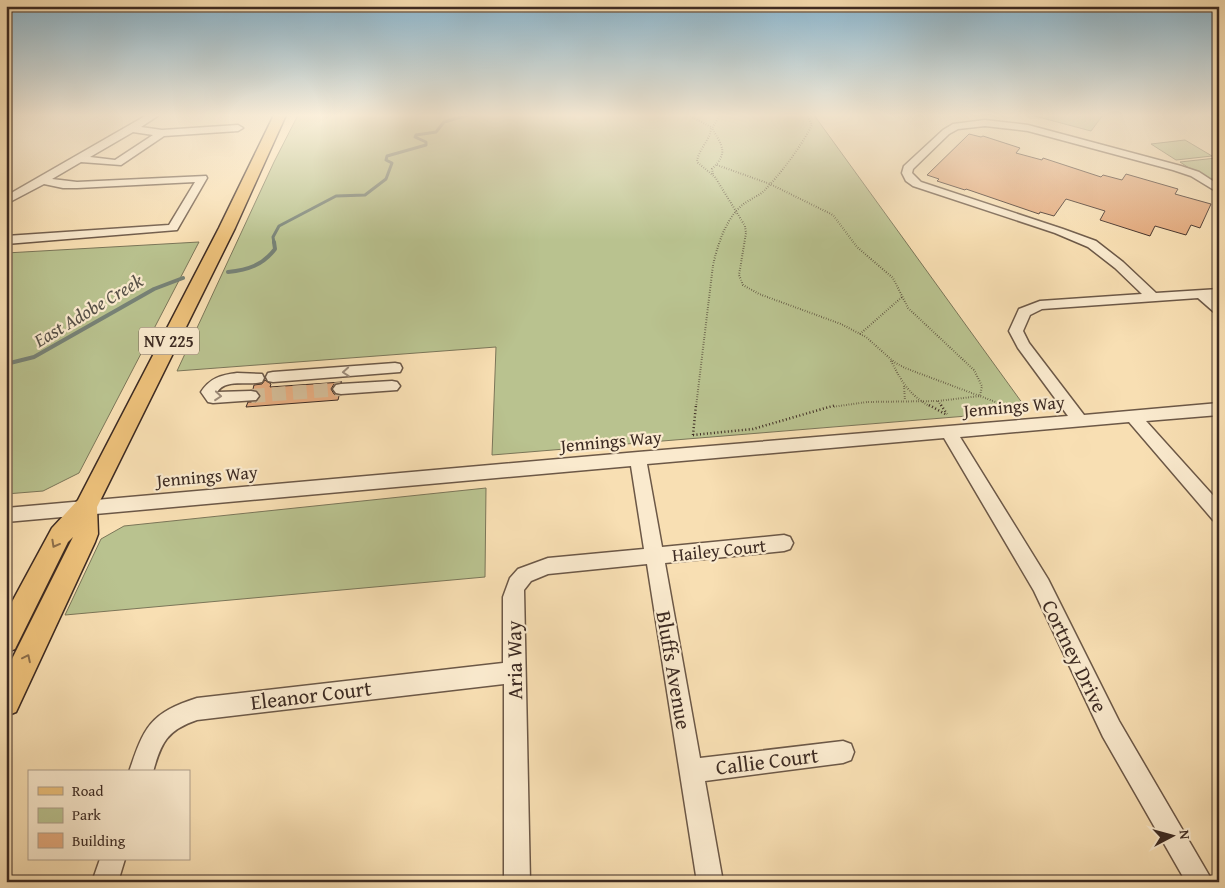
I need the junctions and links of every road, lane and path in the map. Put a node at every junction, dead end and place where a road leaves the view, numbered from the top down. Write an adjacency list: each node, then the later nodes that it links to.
1 (84, 156): 9 (street)
2 (128, 156): 9 (street)
3 (259, 156): 42 (main road, NV 225)
4 (698, 156): 11 (path)
5 (720, 156): 10 (path)
6 (791, 156): 13 (path)
7 (920, 156): 21 (street)
8 (1134, 156): 14 (street)
9 (79, 159): 12 (street)
10 (717, 165): 11 (path); 13 (path)
11 (713, 174): 16 (path)
12 (42, 180): 15 (street); 17 (street)
13 (770, 184): 16 (path); 20 (path)
14 (1219, 190)
15 (6, 201)
16 (736, 210): 23 (path); 33 (path)
17 (6, 240)
18 (1219, 292): 19 (street)
19 (1201, 294): 21 (street); 22 (street)
20 (902, 297): 23 (path); 32 (path)
21 (1152, 297): 38 (street)
22 (1219, 308)
23 (860, 334): 24 (path)
24 (890, 357): 29 (path); 32 (path)
25 (395, 368): 26 (street, one-way to 26)
26 (273, 377)
27 (257, 378): 31 (street, one-way to 31)
28 (392, 386): 30 (street)
29 (904, 386): 33 (path); 34 (path)
30 (340, 389)
31 (251, 396)
32 (980, 396): 35 (path); 39 (path)
33 (905, 401): 34 (path)
34 (920, 401): 35 (path); 35 (path)
35 (938, 401)
36 (1219, 409): 37 (street, Jennings Way)
37 (1133, 416): 38 (street, Jennings Way); 44 (street)
38 (1079, 420): 39 (street, Jennings Way)
39 (1034, 424): 40 (street, Jennings Way)
40 (948, 431): 41 (street, Jennings Way); 57 (street, Cortney Drive)
41 (638, 458): 42 (street, Jennings Way); 46 (street, Bluffs Avenue)
42 (86, 507): 43 (street, Jennings Way); 47 (main road, NV 225, one-way to 47); 49 (main road, NV 225, one-way to 42)
43 (6, 515)
44 (1219, 515)
45 (784, 544): 46 (street, Hailey Court)
46 (654, 556): 48 (street, Aria Way); 52 (street, Bluffs Avenue)
47 (6, 640)
48 (514, 672): 51 (street, Eleanor Court); 55 (street, Aria Way)
49 (6, 702)
50 (843, 752): 52 (street, Callie Court)
51 (142, 770)
52 (691, 771): 56 (street, Bluffs Avenue)
53 (113, 860): 54 (street)
54 (105, 882)
55 (518, 882)
56 (710, 882)
57 (1200, 882)

